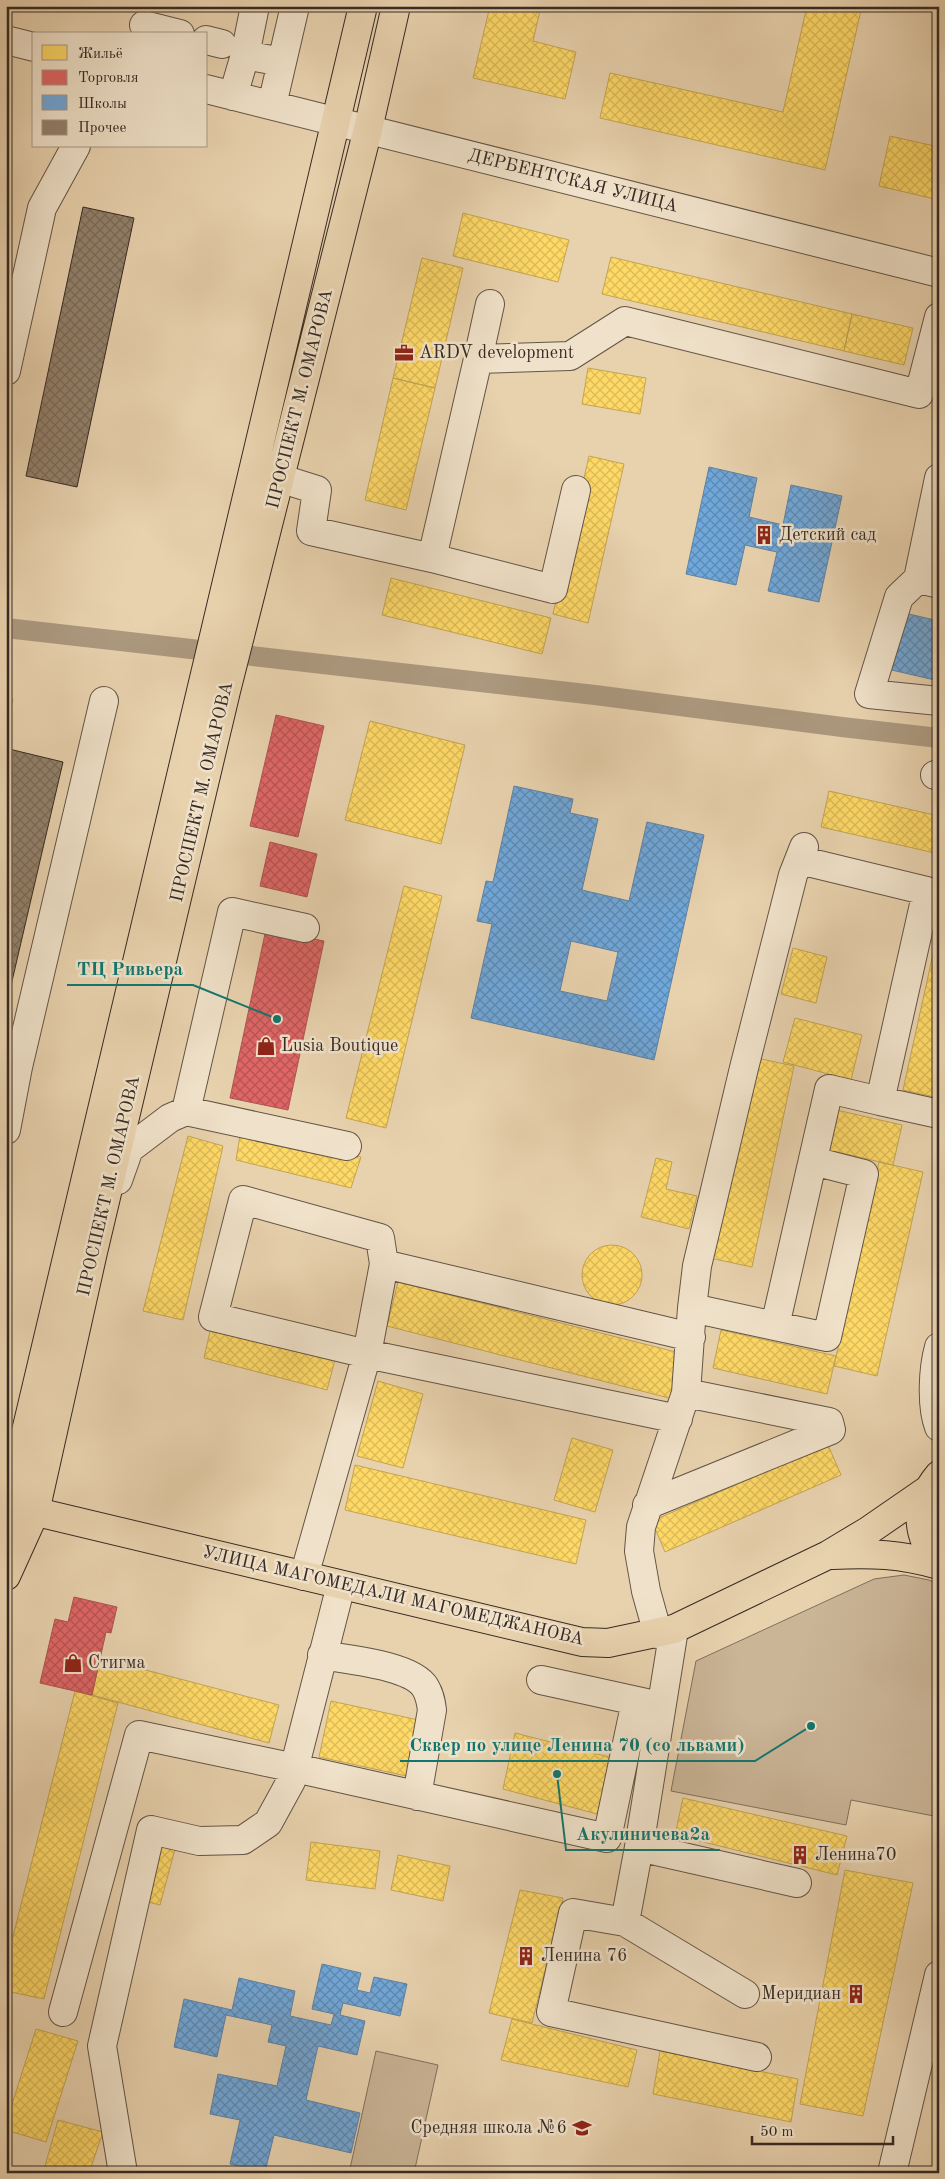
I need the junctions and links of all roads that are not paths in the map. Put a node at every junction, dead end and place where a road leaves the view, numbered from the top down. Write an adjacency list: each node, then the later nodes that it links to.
1 (255, 6): 9 (street)
2 (295, 6): 10 (street)
3 (363, 6): 14 (main road, ПРОСПЕКТ М. ОМАРОВА)
4 (396, 6): 15 (main road, ПРОСПЕКТ М. ОМАРОВА)
5 (144, 22): 6 (street)
6 (174, 32)
7 (6, 40): 8 (street)
8 (32, 46)
9 (224, 46): 10 (street); 12 (street)
10 (282, 62): 13 (street)
11 (208, 90): 12 (street, ДЕРБЕНТСКАЯ УЛИЦА)
12 (233, 96): 13 (street, ДЕРБЕНТСКАЯ УЛИЦА)
13 (272, 105): 14 (street, ДЕРБЕНТСКАЯ УЛИЦА)
14 (336, 121): 15 (street, ДЕРБЕНТСКАЯ УЛИЦА); 28 (main road, ПРОСПЕКТ М. ОМАРОВА)
15 (368, 129): 17 (street, ДЕРБЕНТСКАЯ УЛИЦА); 23 (main road, ПРОСПЕКТ М. ОМАРОВА)
16 (75, 148): 21 (street)
17 (939, 273)
18 (490, 304): 20 (street)
19 (939, 317): 22 (street)
20 (478, 359): 22 (street); 26 (street)
21 (6, 371)
22 (929, 396)
23 (279, 478): 26 (street); 28 (main road, ПРОСПЕКТ М. ОМАРОВА)
24 (939, 478): 27 (street)
25 (576, 490): 26 (street)
26 (432, 558)
27 (928, 582): 31 (street)
28 (228, 636): 29 (main road, ПРОСПЕКТ М. ОМАРОВА)
29 (214, 688): 40 (main road, ПРОСПЕКТ М. ОМАРОВА); 52 (main road, ПРОСПЕКТ М. ОМАРОВА)
30 (104, 701): 33 (street)
31 (939, 701)
32 (305, 928): 35 (street)
33 (12, 1066): 37 (street)
34 (880, 1100): 36 (street); 39 (street); 42 (street)
35 (186, 1111): 38 (street); 40 (street)
36 (939, 1114)
37 (6, 1130)
38 (347, 1146)
39 (813, 1161): 43 (street); 43 (street)
40 (93, 1252): 53 (main road, ПРОСПЕКТ М. ОМАРОВА)
41 (384, 1264): 44 (street); 46 (street); 46 (street)
42 (692, 1308): 43 (street); 44 (street)
43 (776, 1326)
44 (691, 1338): 47 (street)
45 (939, 1347): 49 (street)
46 (367, 1354): 48 (street); 57 (street)
47 (686, 1393): 48 (street); 51 (street)
48 (678, 1419): 51 (street)
49 (939, 1427)
50 (933, 1483): 54 (main road, УЛИЦА МАГОМЕДАЛИ МАГОМЕДЖАНОВА); 55 (main road)
51 (647, 1505): 59 (street)
52 (7, 1508): 53 (main road, УЛИЦА МАГОМЕДАЛИ МАГОМЕДЖАНОВА)
53 (35, 1512): 56 (main road, ПРОСПЕКТ М. ОМАРОВА); 57 (main road, УЛИЦА МАГОМЕДАЛИ МАГОМЕДЖАНОВА)
54 (828, 1555): 55 (main road, УЛИЦА МАГОМЕДАЛИ МАГОМЕДЖАНОВА); 59 (main road, УЛИЦА МАГОМЕДАЛИ МАГОМЕДЖАНОВА)
55 (939, 1565)
56 (6, 1576)
57 (304, 1576): 58 (main road, УЛИЦА МАГОМЕДАЛИ МАГОМЕДЖАНОВА)
58 (341, 1585): 59 (main road, УЛИЦА МАГОМЕДАЛИ МАГОМЕДЖАНОВА); 60 (street)
59 (666, 1631): 62 (street)
60 (322, 1655): 63 (street); 64 (street)
61 (541, 1680): 62 (street)
62 (649, 1704): 64 (street); 65 (street)
63 (295, 1768): 64 (street); 70 (street); 73 (street)
64 (417, 1796)
65 (639, 1848): 66 (street); 67 (street)
66 (797, 1883)
67 (625, 1922): 69 (street); 72 (street)
68 (939, 1974): 71 (street)
69 (745, 1994)
70 (63, 2012)
71 (931, 2047): 74 (street)
72 (757, 2056)
73 (123, 2173)
74 (892, 2173)

